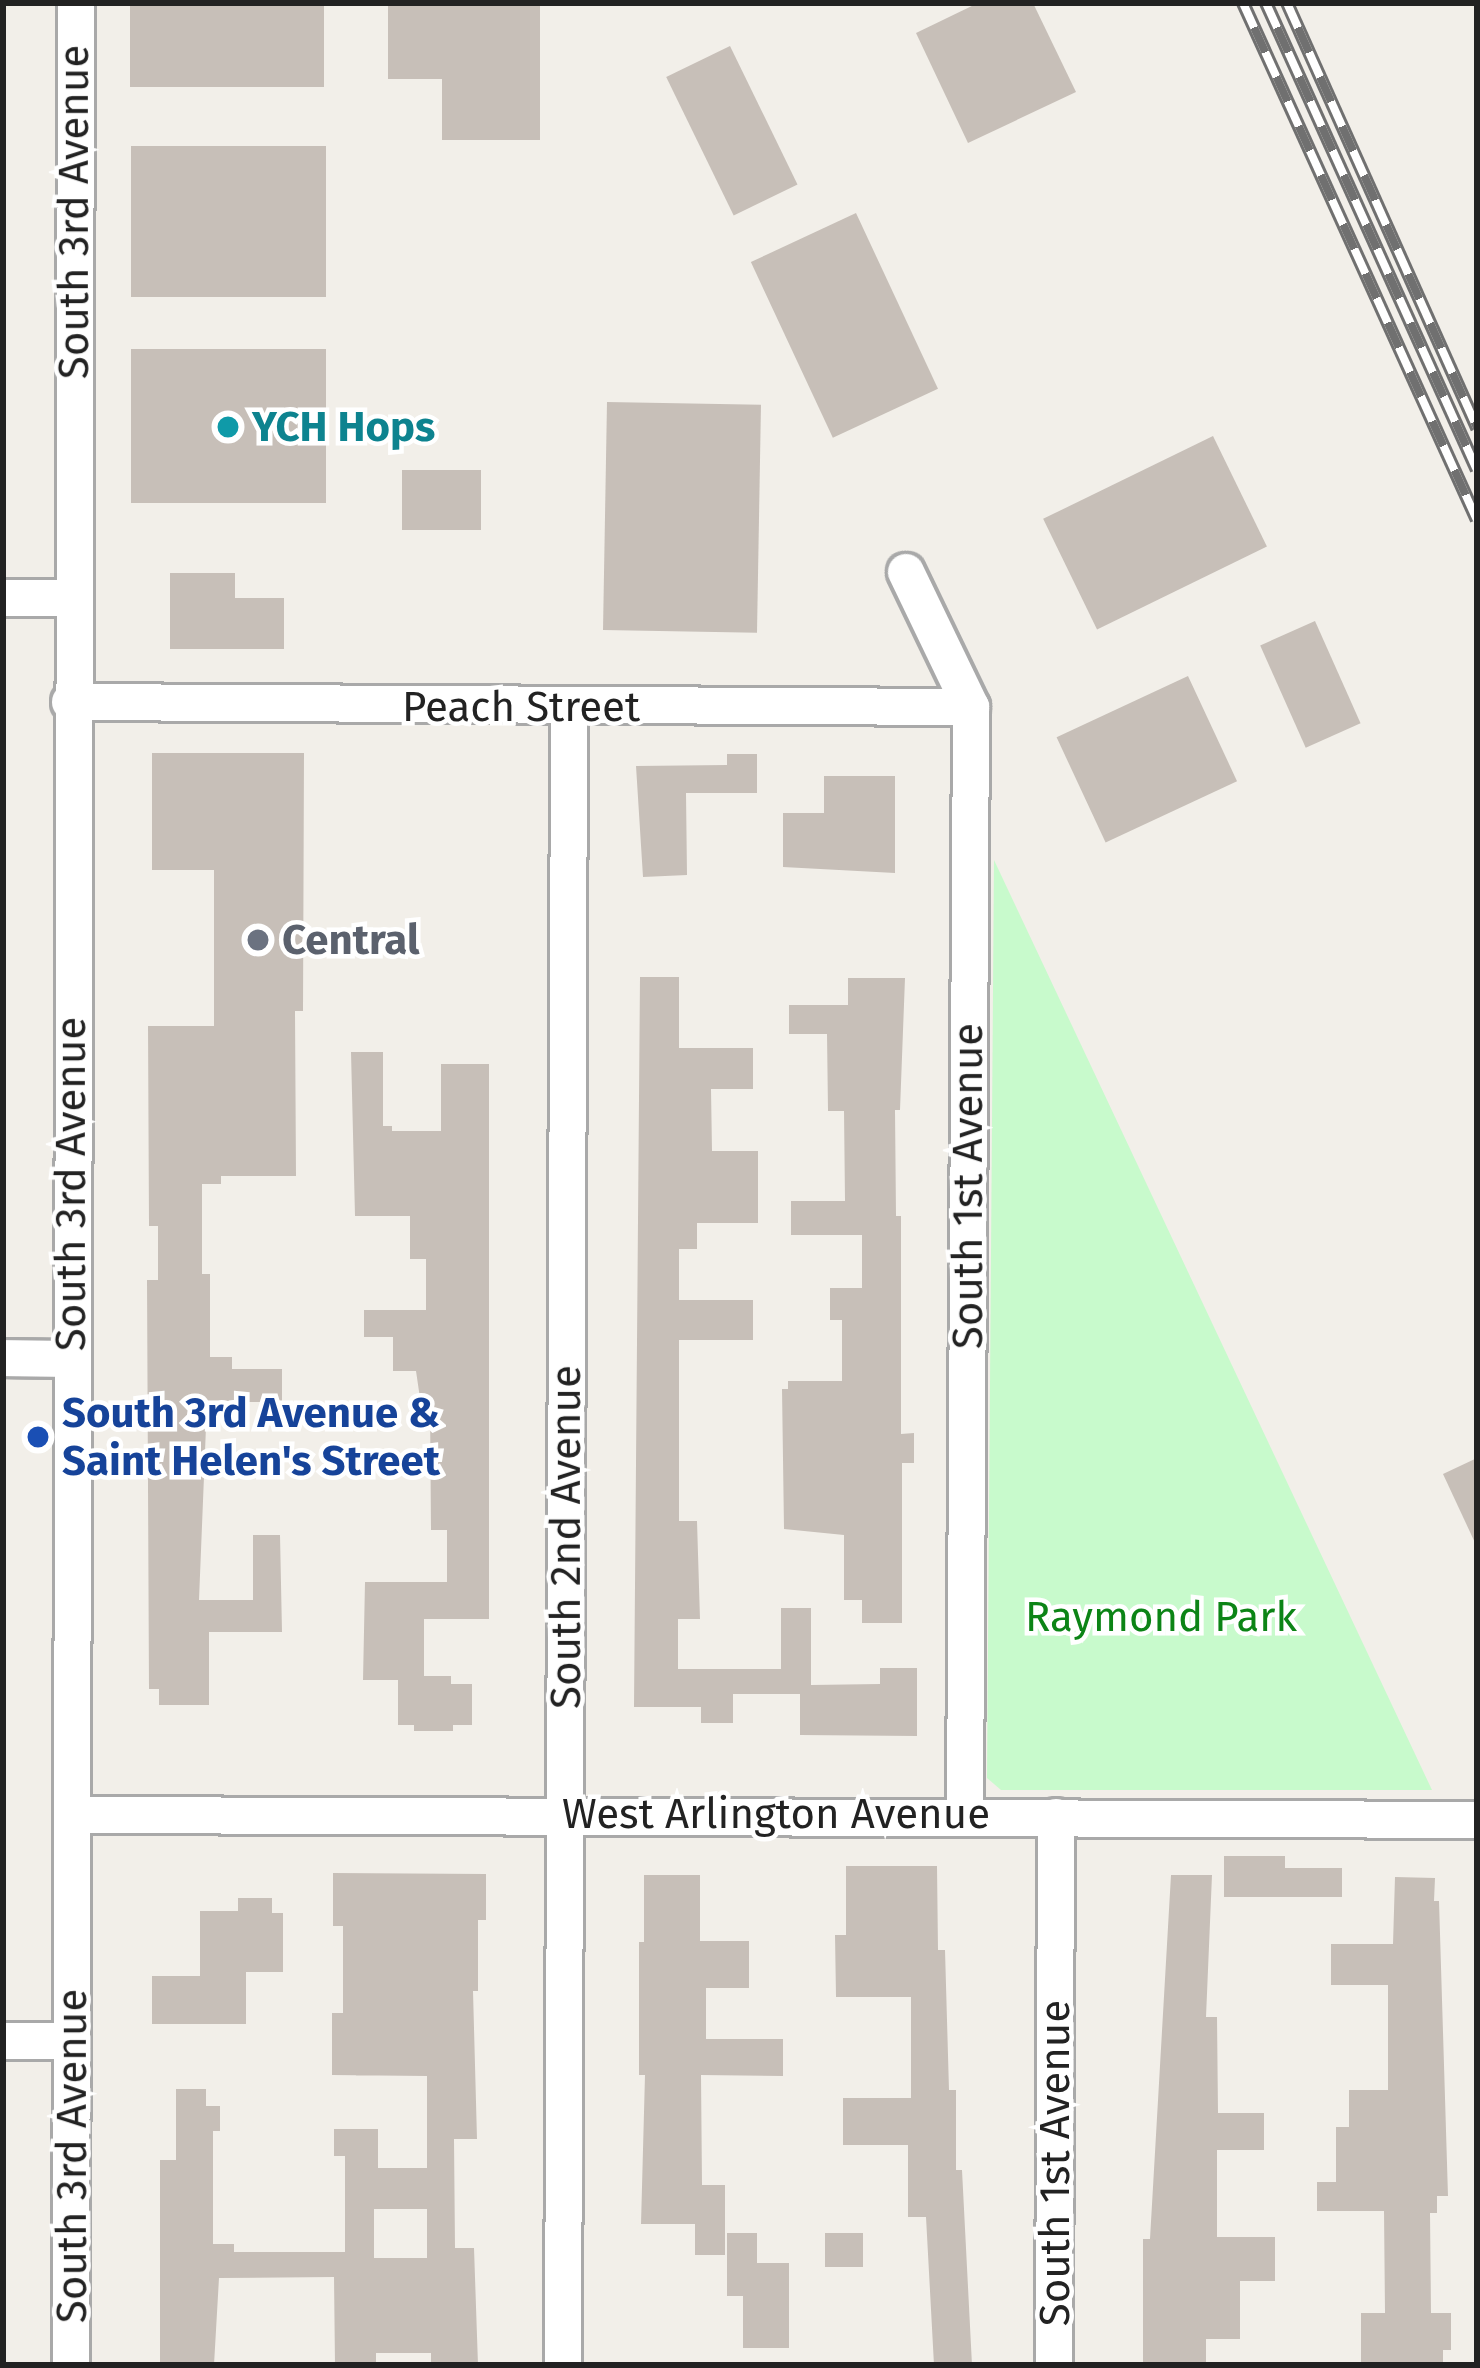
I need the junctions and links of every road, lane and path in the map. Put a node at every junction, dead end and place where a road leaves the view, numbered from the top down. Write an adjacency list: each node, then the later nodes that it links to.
1 (76, 3): 4 (street, South 3rd Avenue)
2 (906, 572): 6 (street, South 1st Avenue)
3 (3, 598): 4 (street)
4 (71, 598): 5 (street, South 3rd Avenue)
5 (70, 702): 7 (street, Peach Street); 9 (street, South 3rd Avenue)
6 (971, 707): 7 (street, Peach Street); 12 (street, South 1st Avenue)
7 (569, 709): 10 (street, South 2nd Avenue)
8 (3, 1358): 9 (street)
9 (71, 1359): 11 (street, South 3rd Avenue)
10 (565, 1812): 11 (street, West Arlington Avenue); 12 (street, West Arlington Avenue); 18 (street, South 2nd Avenue)
11 (75, 1814): 16 (street, South 3rd Avenue)
12 (964, 1816): 13 (street, West Arlington Avenue)
13 (1056, 1817): 14 (street, West Arlington Avenue); 19 (street, South 1st Avenue)
14 (1477, 1820)
15 (3, 2041): 16 (street)
16 (71, 2042): 17 (street, South 3rd Avenue)
17 (71, 2365)
18 (562, 2365)
19 (1054, 2365)

